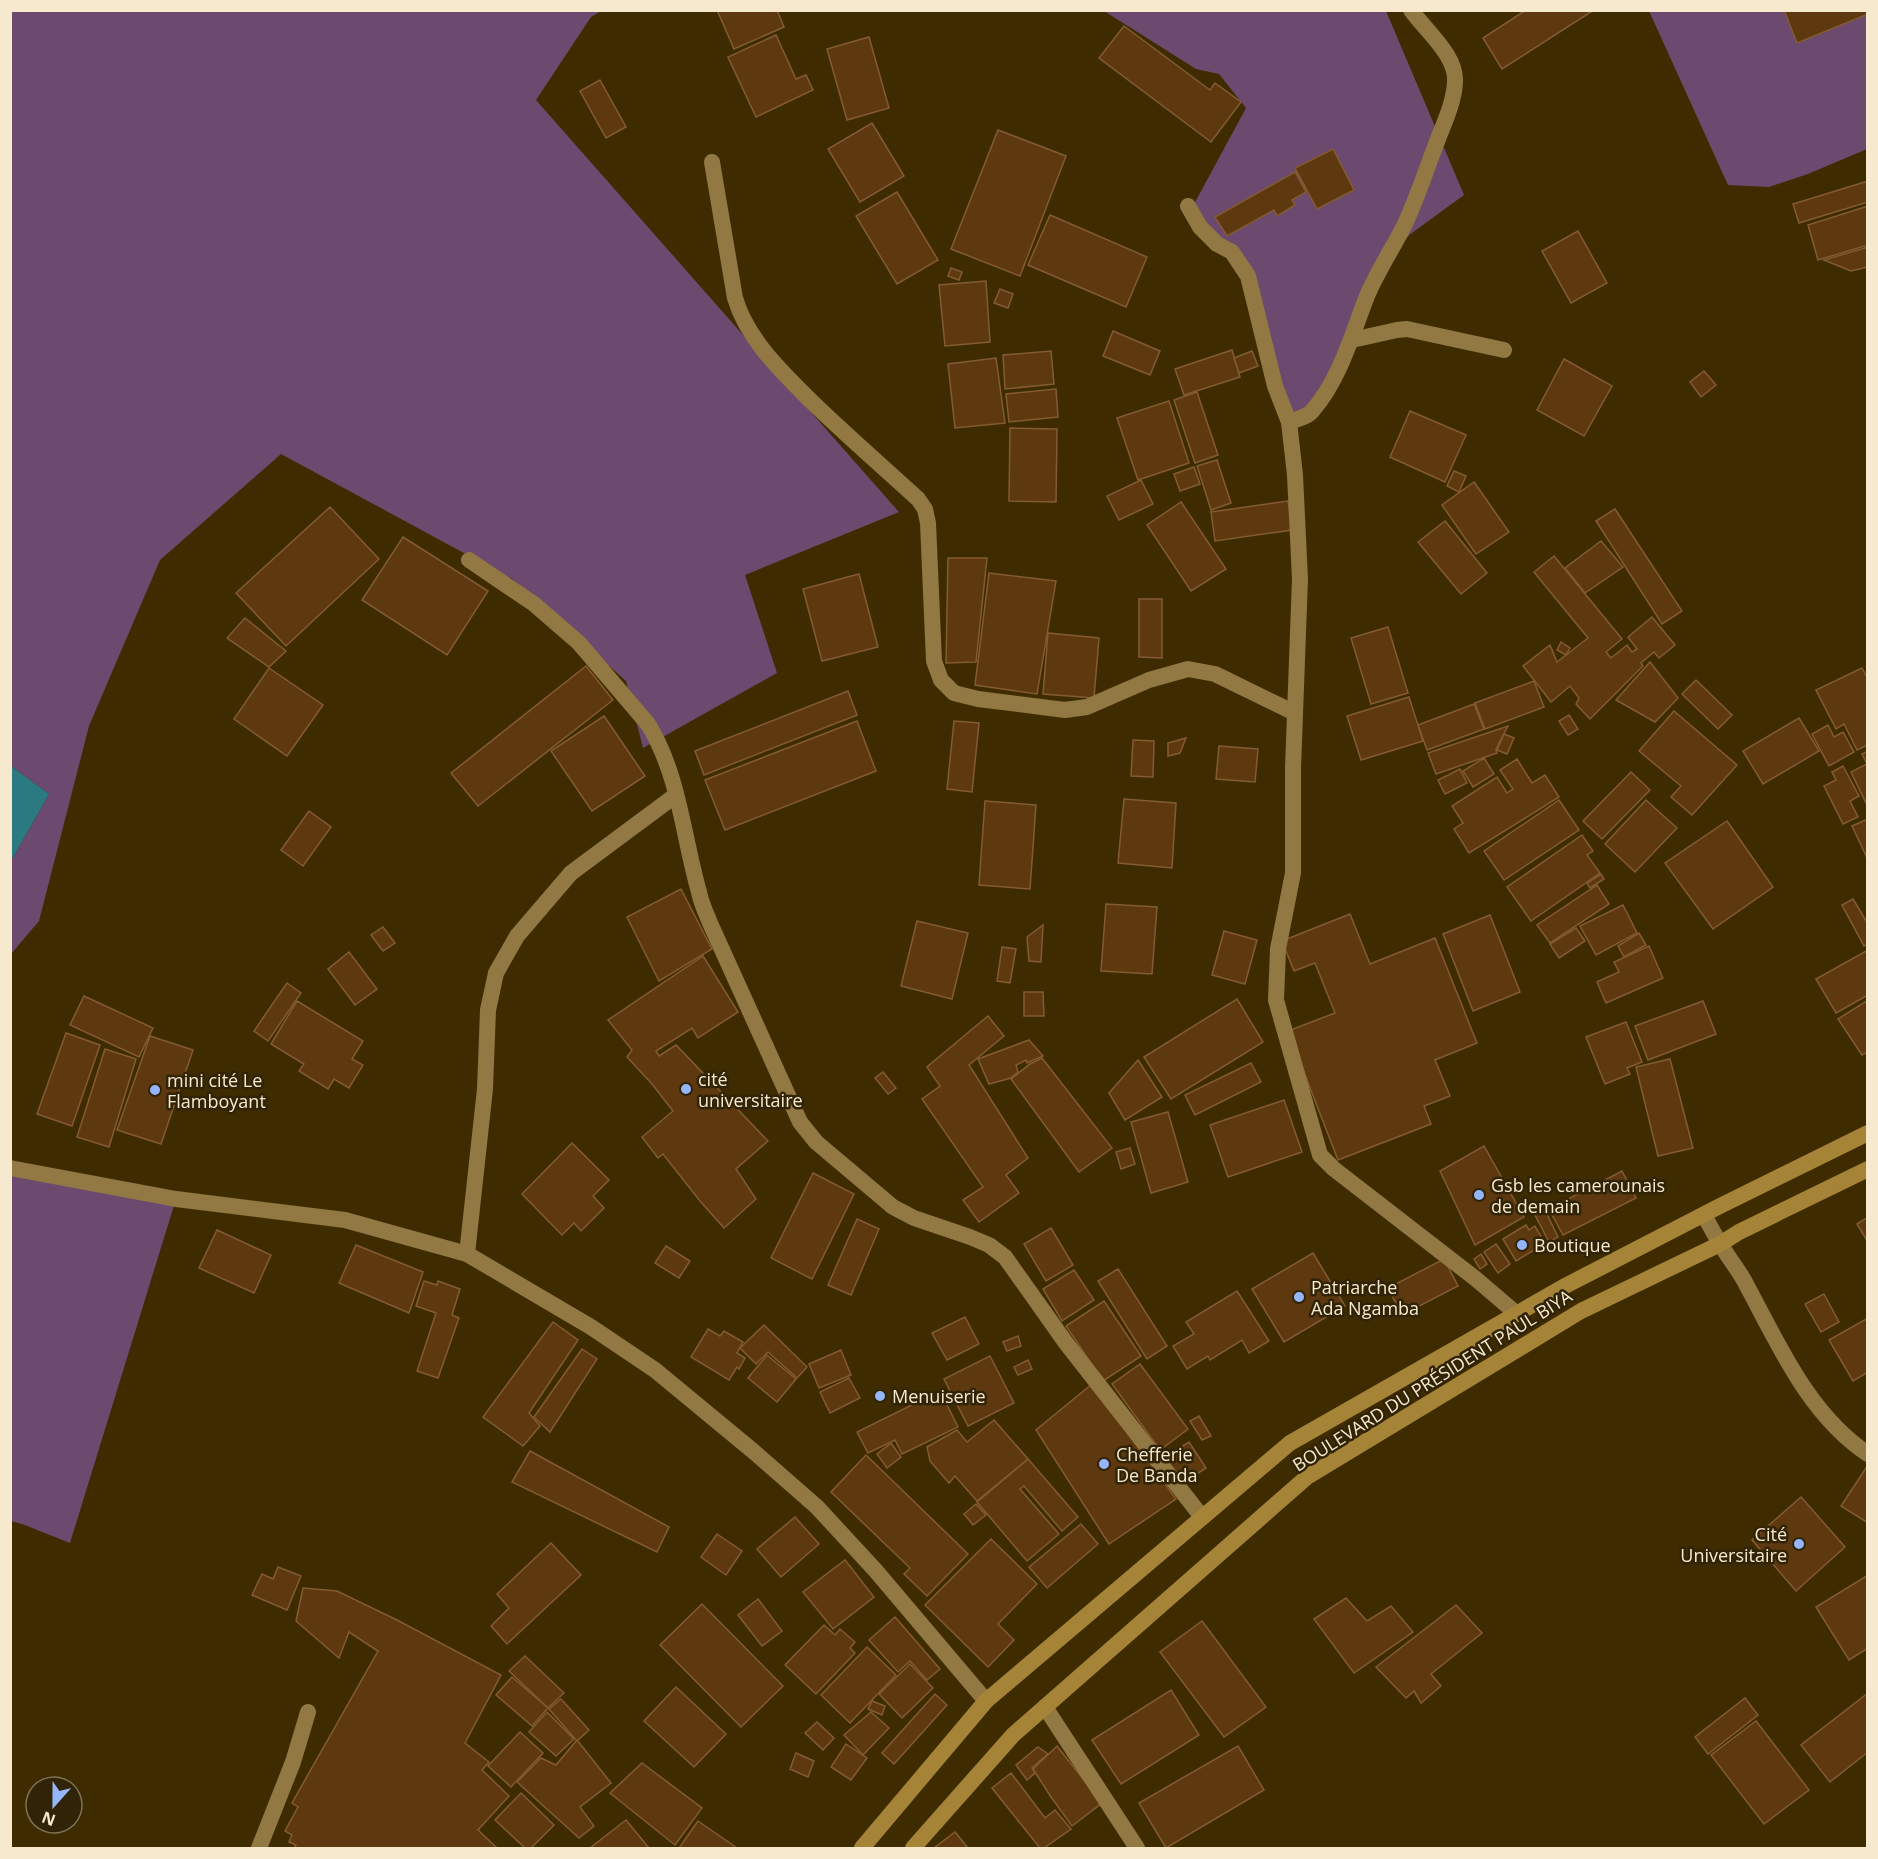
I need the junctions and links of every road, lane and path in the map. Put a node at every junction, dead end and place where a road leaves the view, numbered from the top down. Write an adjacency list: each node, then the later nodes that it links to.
1 (1411, 10): 4 (street)
2 (712, 162): 8 (street)
3 (1188, 206): 6 (street)
4 (1352, 340): 5 (street); 6 (street)
5 (1504, 350)
6 (1289, 422): 8 (street)
7 (470, 560): 9 (street)
8 (1295, 713): 16 (street)
9 (676, 795): 15 (street); 18 (street)
10 (1868, 1133): 13 (main road, BOULEVARD DU PRÉSIDENT PAUL BIYA)
11 (10, 1168): 15 (street)
12 (1868, 1169): 14 (main road, BOULEVARD DU PRÉSIDENT PAUL BIYA)
13 (1704, 1215): 14 (street); 16 (main road, BOULEVARD DU PRÉSIDENT PAUL BIYA)
14 (1720, 1244): 17 (street); 20 (main road, BOULEVARD DU PRÉSIDENT PAUL BIYA)
15 (467, 1254): 19 (street)
16 (1516, 1314): 18 (main road, BOULEVARD DU PRÉSIDENT PAUL BIYA)
17 (1868, 1454)
18 (1202, 1517): 19 (main road, BOULEVARD DU PRÉSIDENT PAUL BIYA)
19 (986, 1701): 23 (main road, BOULEVARD DU PRÉSIDENT PAUL BIYA)
20 (1045, 1707): 24 (main road, BOULEVARD DU PRÉSIDENT PAUL BIYA); 25 (street)
21 (308, 1712): 22 (street)
22 (259, 1848)
23 (862, 1848)
24 (913, 1848)
25 (1137, 1848)

